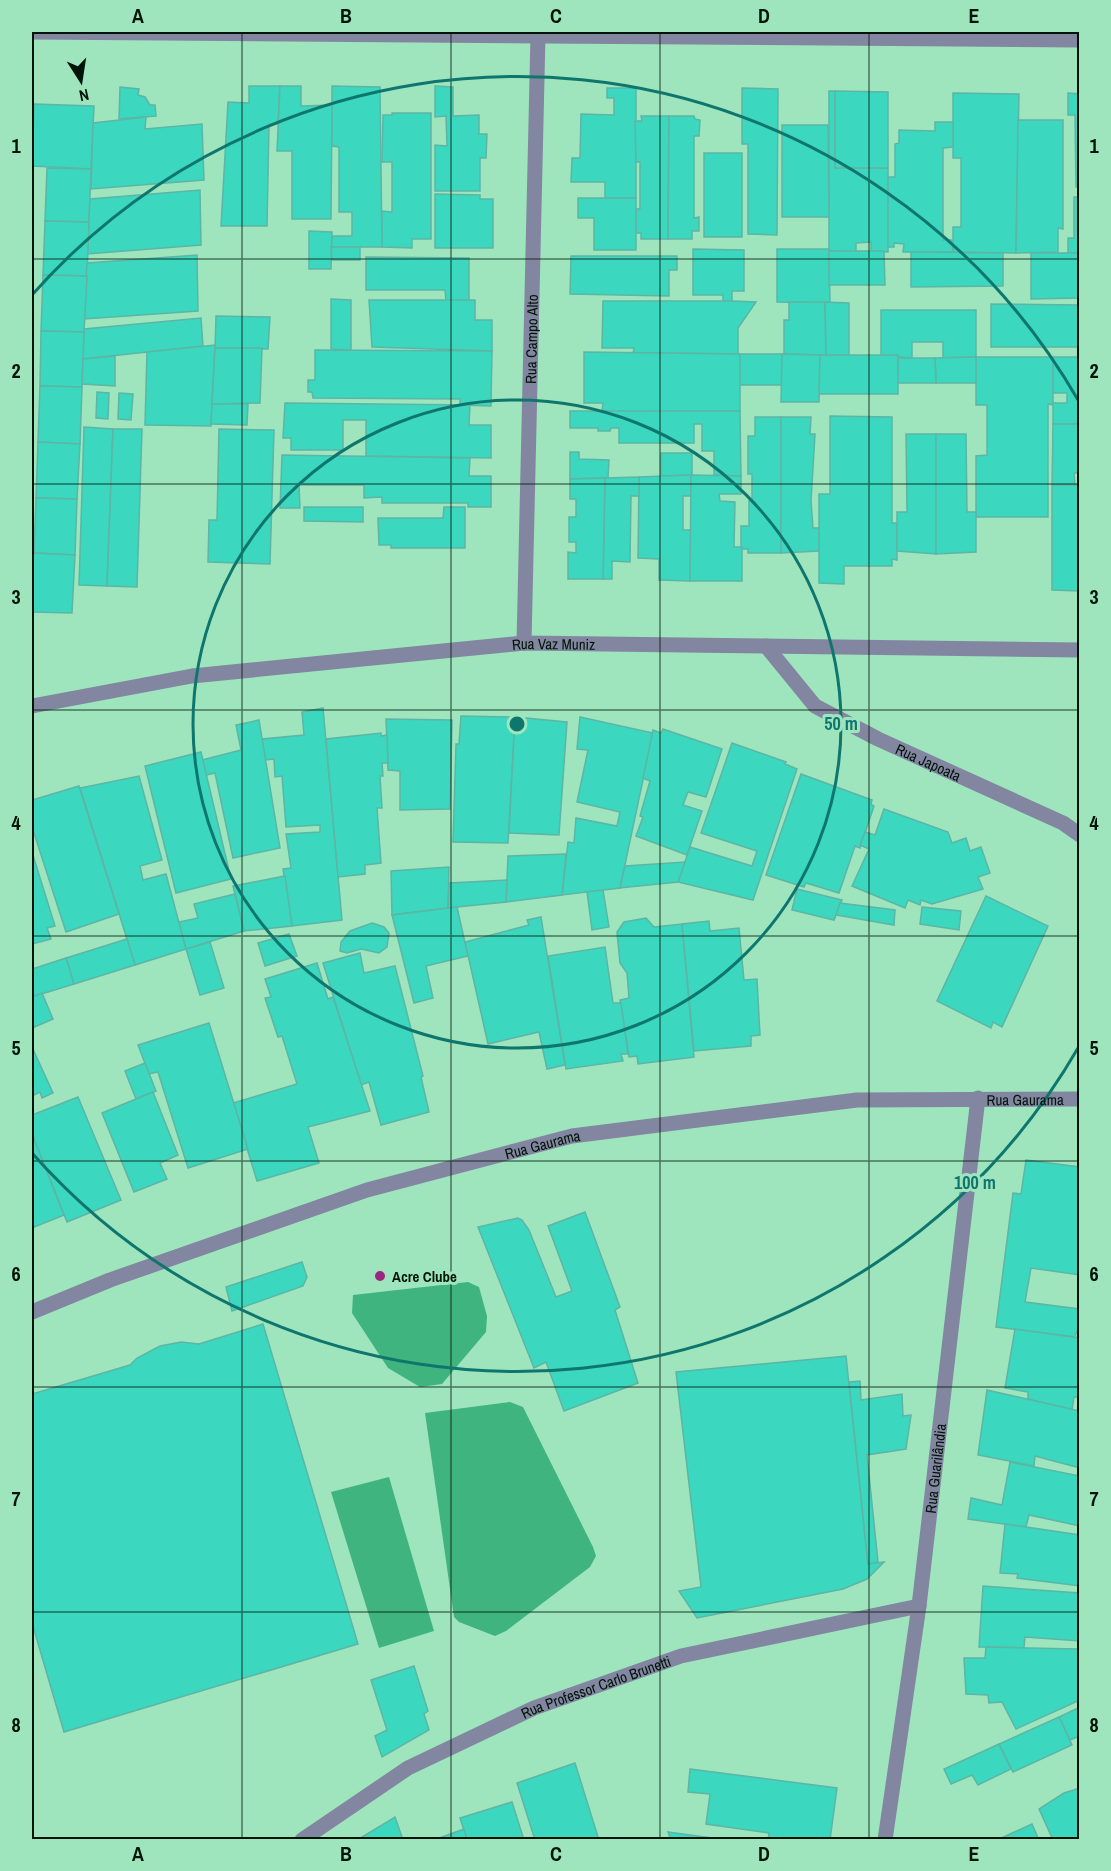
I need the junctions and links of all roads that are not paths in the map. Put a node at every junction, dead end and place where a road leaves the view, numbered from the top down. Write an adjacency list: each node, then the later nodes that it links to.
1 (32, 32): 2 (street)
2 (538, 35): 3 (street); 4 (street, Rua Campo Alto)
3 (1080, 40)
4 (524, 643): 5 (street, Rua Vaz Muniz); 7 (street, Rua Vaz Muniz)
5 (766, 646): 6 (street, Rua Vaz Muniz); 8 (street, Rua Japoata)
6 (1080, 650)
7 (32, 706)
8 (1080, 835)
9 (978, 1098): 10 (street, Rua Gaurama); 11 (street, Rua Gaurama); 12 (street, Rua Guarilândia)
10 (1080, 1099)
11 (32, 1312)
12 (919, 1606): 13 (street, Rua Professor Carlo Brunetti); 14 (street, Rua Guarilândia)
13 (302, 1839)
14 (885, 1839)

